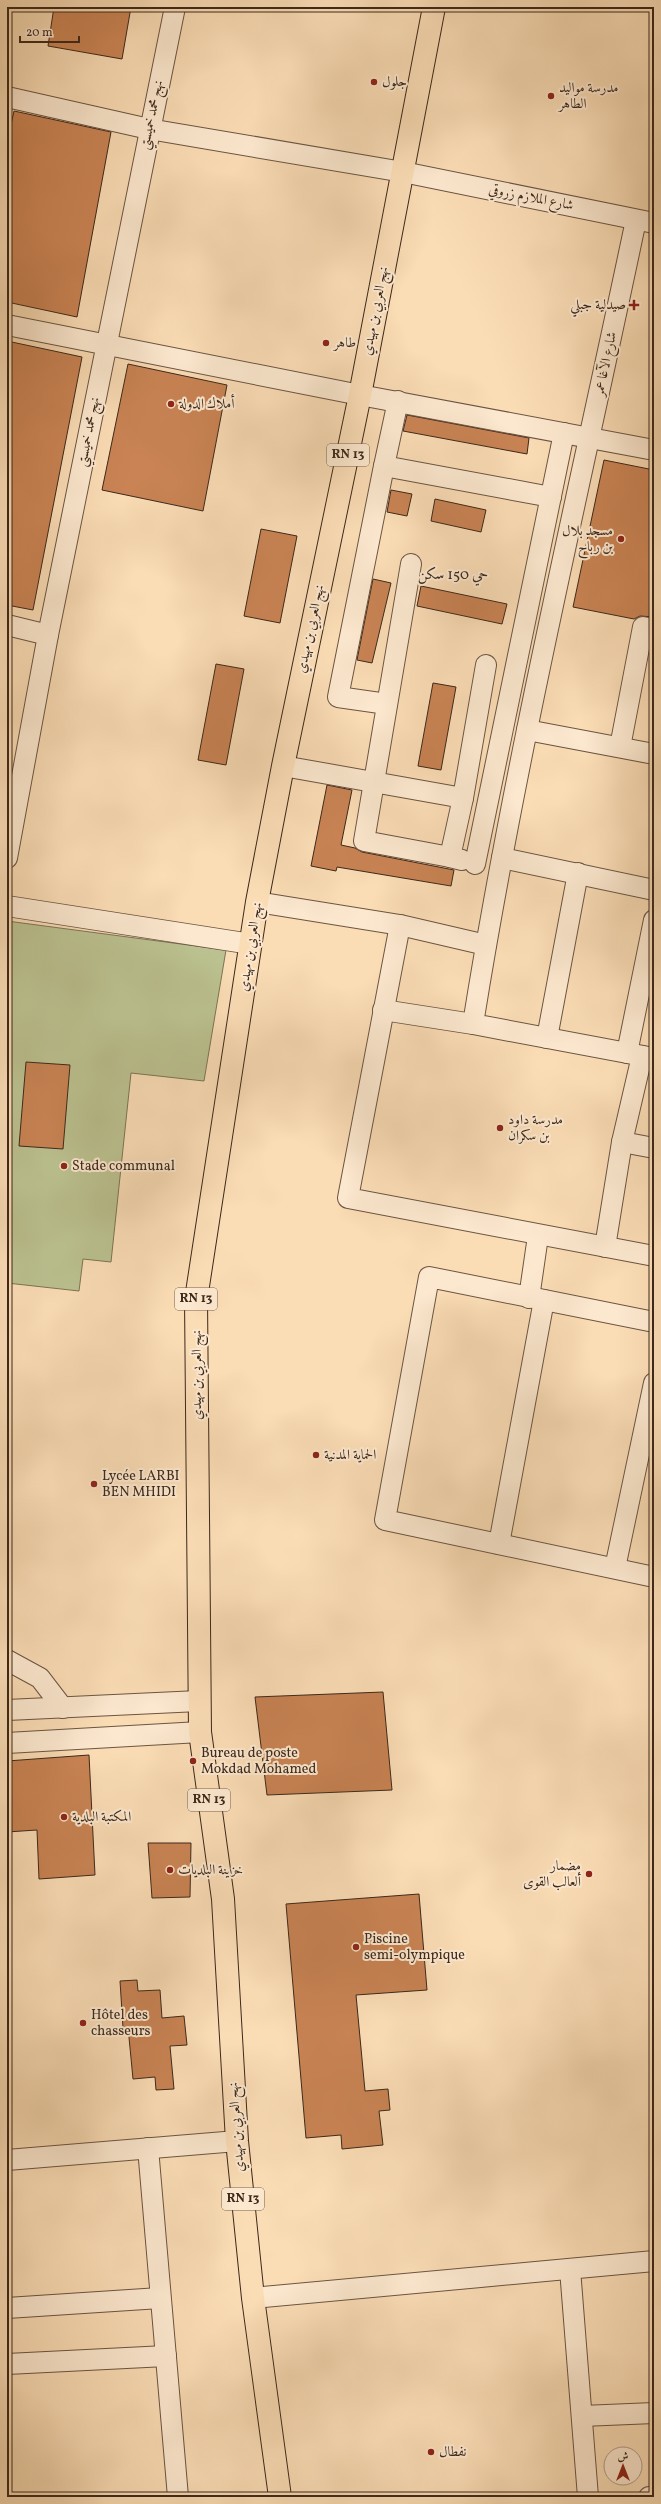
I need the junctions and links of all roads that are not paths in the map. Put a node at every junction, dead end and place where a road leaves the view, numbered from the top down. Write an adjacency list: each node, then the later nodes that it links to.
1 (175, 7): 4 (street, نهج محمد خميستي)
2 (434, 7): 5 (main road, نهج العربي بن مهيدي / RN 13)
3 (8, 102): 4 (street, شارع الملازم زروقي)
4 (149, 129): 5 (street, شارع الملازم زروقي); 8 (street, نهج محمد خميستي)
5 (406, 173): 6 (street, شارع الملازم زروقي); 9 (main road, نهج العربي بن مهيدي / RN 13)
6 (645, 221): 12 (street, شارع الآغا عمر)
7 (7, 325): 8 (street)
8 (107, 344): 9 (street); 19 (street, نهج محمد خميستي)
9 (360, 395): 10 (street); 25 (main road, نهج العربي بن مهيدي / RN 13)
10 (398, 401): 11 (street); 14 (street)
11 (564, 433): 12 (street); 15 (street)
12 (590, 437): 13 (street); 22 (street, شارع الآغا عمر)
13 (654, 450)
14 (384, 466): 15 (street); 21 (street)
15 (551, 497): 30 (street)
16 (411, 564): 21 (street)
17 (7, 625): 19 (street)
18 (654, 629): 23 (street)
19 (48, 634): 29 (street, نهج محمد خميستي)
20 (486, 665): 27 (street)
21 (387, 704): 26 (street)
22 (527, 730): 23 (street); 31 (street, شارع الآغا عمر)
23 (620, 747): 24 (street)
24 (654, 754)
25 (283, 766): 26 (street); 34 (main road, نهج العربي بن مهيدي / RN 13)
26 (373, 781): 27 (street); 28 (street)
27 (463, 798): 28 (street)
28 (450, 857): 30 (street)
29 (7, 858)
30 (475, 864): 31 (street)
31 (500, 867): 32 (street); 39 (street, شارع الآغا عمر)
32 (578, 873): 33 (street); 42 (street)
33 (654, 890)
34 (257, 902): 37 (street); 38 (main road, نهج العربي بن مهيدي / RN 13)
35 (7, 906): 38 (street)
36 (654, 920): 43 (street)
37 (400, 925): 39 (street); 40 (street)
38 (251, 944): 56 (main road, نهج العربي بن مهيدي / RN 13)
39 (486, 945): 41 (street, شارع الآغا عمر)
40 (383, 1010): 41 (street); 46 (street)
41 (473, 1024): 42 (street)
42 (547, 1038): 43 (street)
43 (641, 1056): 44 (street)
44 (622, 1142): 45 (street); 47 (street)
45 (654, 1148)
46 (538, 1236): 47 (street); 49 (street)
47 (605, 1247): 48 (street)
48 (654, 1256)
49 (537, 1299): 50 (street); 52 (street); 52 (street)
50 (654, 1322)
51 (654, 1383): 53 (street)
52 (499, 1544): 53 (street)
53 (615, 1568): 54 (street)
54 (654, 1576)
55 (7, 1660): 57 (street)
56 (199, 1701): 57 (street); 59 (main road, نهج العربي بن مهيدي / RN 13)
57 (63, 1708): 58 (street)
58 (7, 1710)
59 (200, 1732): 60 (street); 61 (main road, نهج العربي بن مهيدي / RN 13)
60 (7, 1743)
61 (223, 1899): 62 (main road, نهح العربي بن مهيدي / RN 13)
62 (237, 2141): 63 (street); 68 (main road, نهح العربي بن مهيدي / RN 13)
63 (148, 2148): 64 (street); 67 (street)
64 (7, 2160)
65 (654, 2261): 66 (street)
66 (570, 2269): 68 (street); 73 (street)
67 (160, 2298): 69 (street); 70 (street)
68 (253, 2298): 75 (main road, نهح العربي بن مهيدي / RN 13)
69 (7, 2308)
70 (166, 2356): 71 (street); 74 (street)
71 (7, 2364)
72 (654, 2413): 73 (street)
73 (582, 2416): 76 (street)
74 (178, 2497)
75 (279, 2497)
76 (588, 2497)
77 (649, 2497): 78 (street)
78 (654, 2497)

